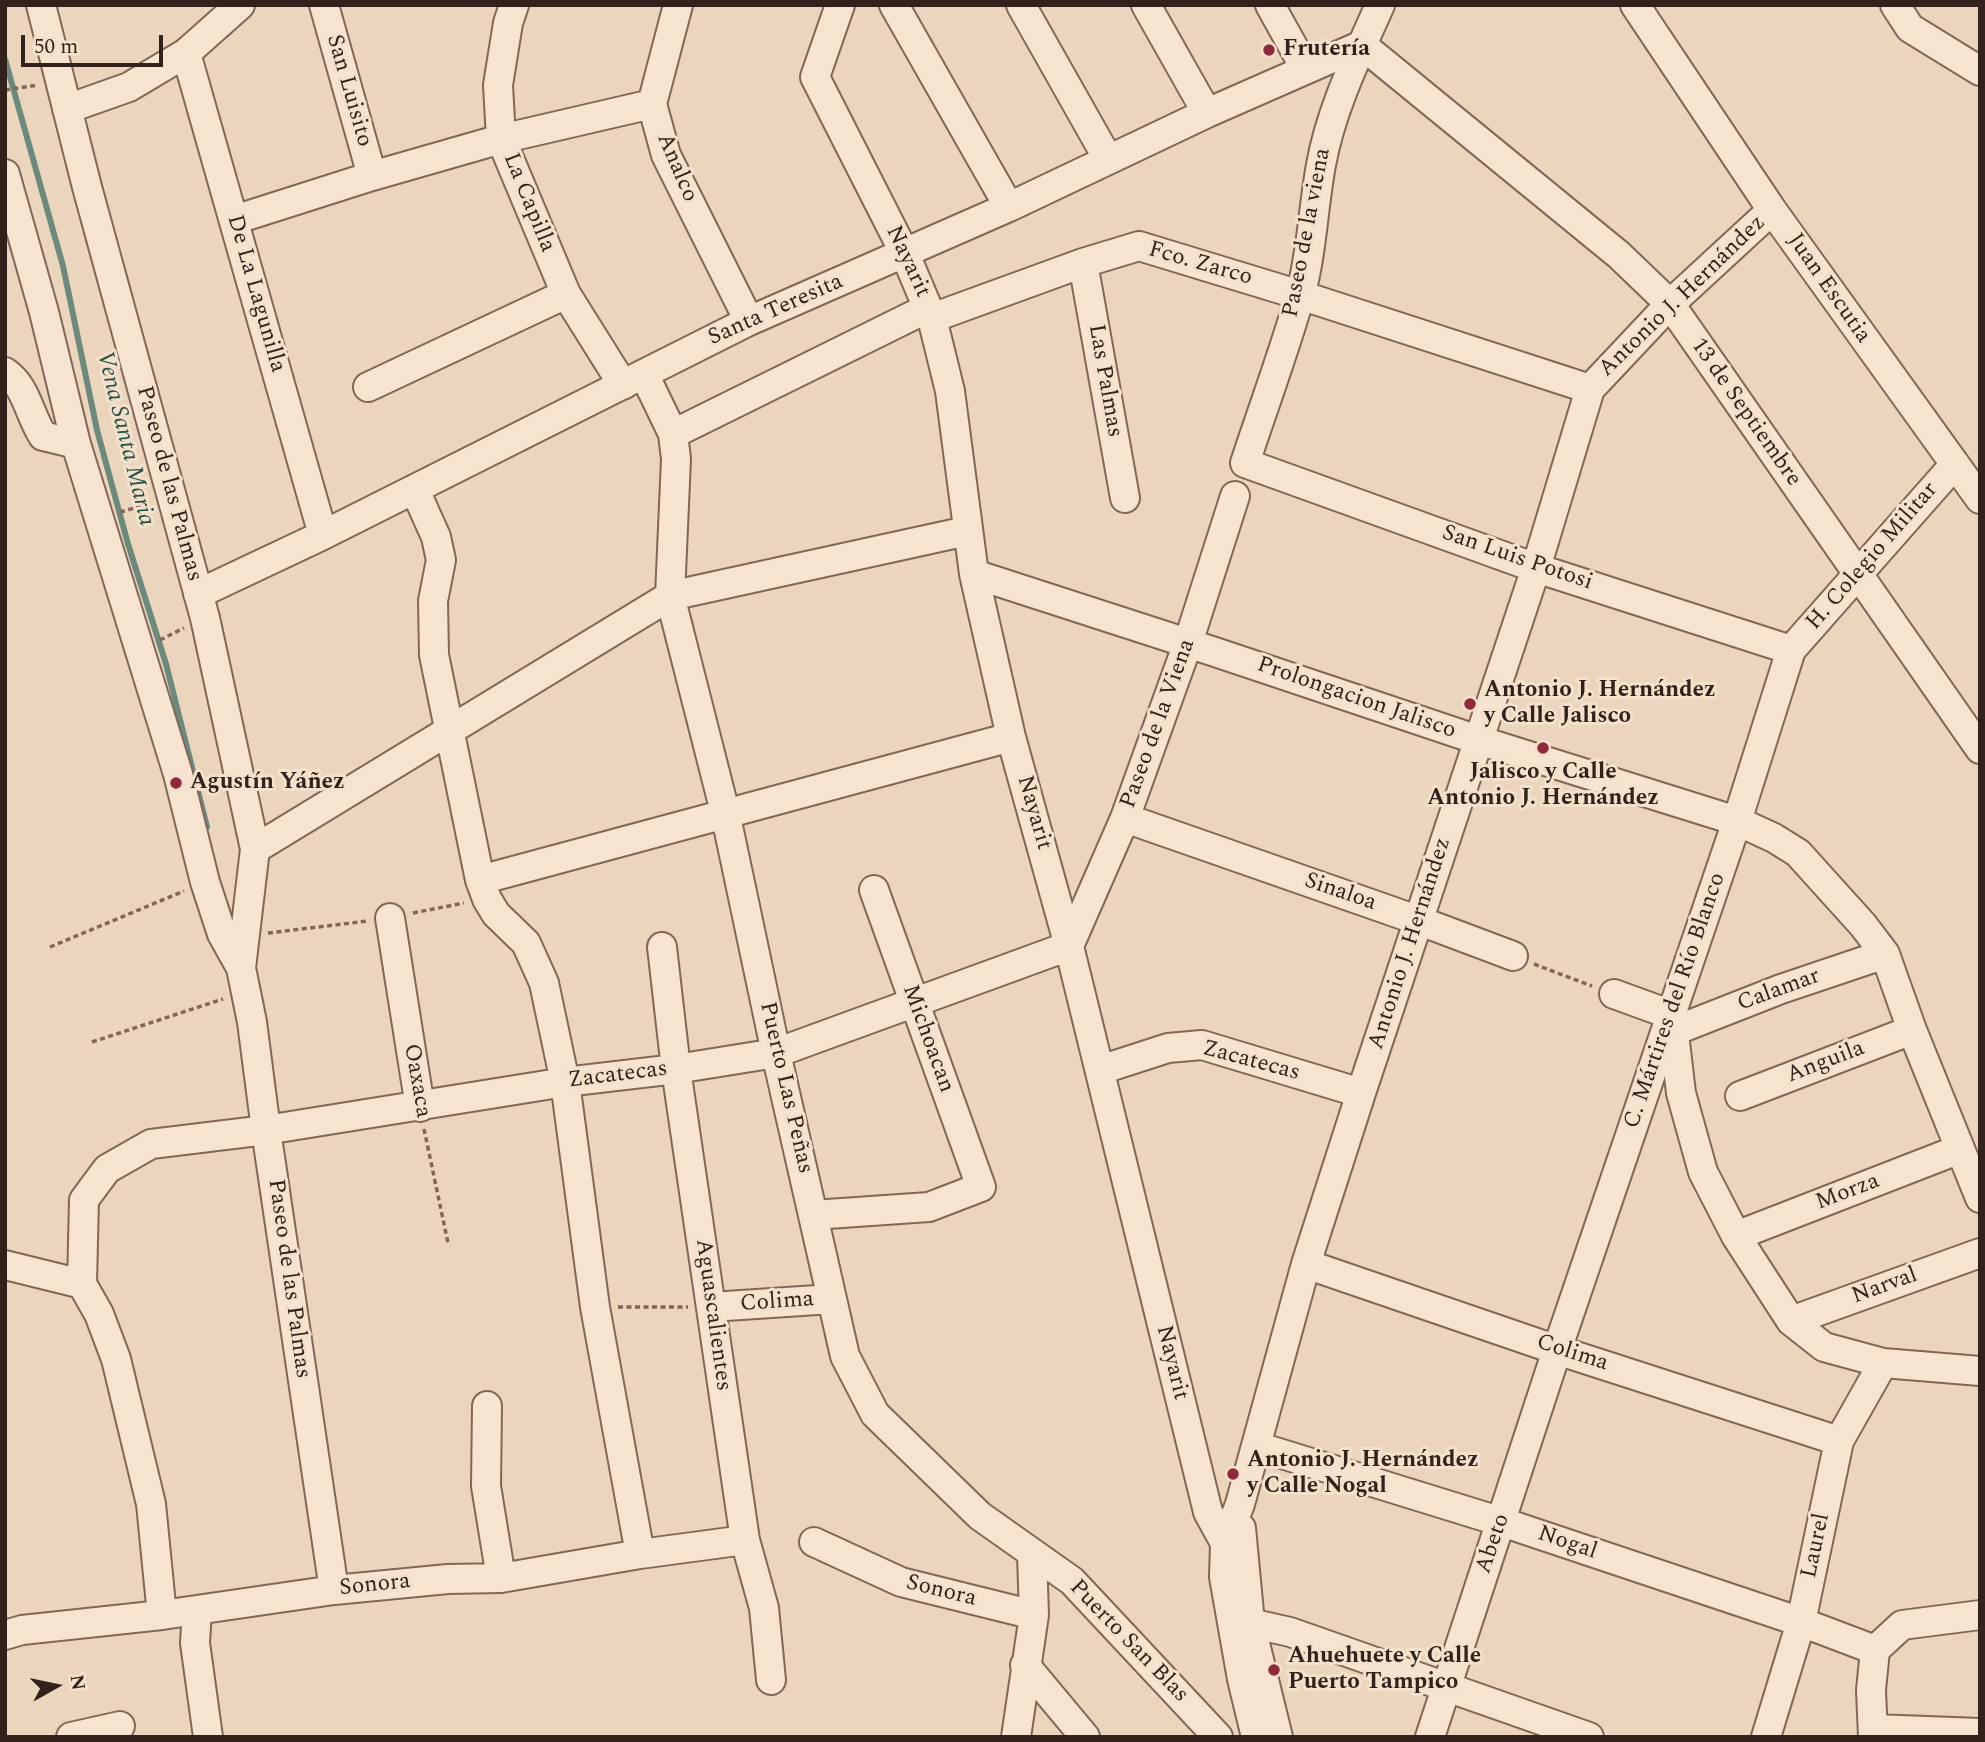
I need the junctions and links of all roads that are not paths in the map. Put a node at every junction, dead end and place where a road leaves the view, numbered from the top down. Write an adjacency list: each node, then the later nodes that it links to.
1 (41, 5): 19 (street, Paseo de las Palmas)
2 (240, 5): 15 (street)
3 (324, 5): 24 (street, San Luisito)
4 (513, 5): 21 (street, La Capilla)
5 (678, 5): 18 (street, Analco)
6 (840, 5): 28 (street, Nayarit)
7 (894, 5): 25 (street)
8 (1021, 5): 22 (street)
9 (1146, 5): 20 (street)
10 (1270, 5): 16 (street)
11 (1380, 5): 14 (street, Paseo de la viena)
12 (1635, 5): 26 (street, Juan Escutia)
13 (1895, 5): 17 (street)
14 (1362, 45): 16 (street, Santa Teresita); 31 (street, Paseo de la viena); 32 (street, 13 de Septiembre)
15 (186, 54): 19 (street); 27 (street, De La Lagunilla)
16 (1305, 68): 20 (street, Santa Teresita)
17 (1980, 71)
18 (652, 104): 21 (street); 34 (street, Analco)
19 (68, 108): 52 (street, Paseo de las Palmas)
20 (1207, 113): 22 (street, Santa Teresita)
21 (501, 139): 24 (street); 30 (street, La Capilla)
22 (1108, 159): 25 (street, Santa Teresita)
23 (5, 174): 40 (street, Paseo de las Palmas)
24 (372, 176): 27 (street)
25 (1009, 207): 28 (street, Santa Teresita)
26 (1772, 210): 32 (street, Antonio J. Hernández); 42 (street, Juan Escutia)
27 (234, 220): 48 (street, De La Lagunilla)
28 (905, 254): 33 (street, Nayarit); 34 (street, Santa Teresita)
29 (1083, 262): 31 (street, Fco. Zarco); 33 (street, Fco. Zarco); 45 (street, Las Palmas)
30 (566, 294): 36 (street, La Capilla); 37 (street)
31 (1300, 295): 38 (street, Fco. Zarco); 41 (street, Paseo de la viena)
32 (1670, 303): 38 (street, Antonio J. Hernández); 51 (street, 13 de Septiembre)
33 (930, 313): 39 (street, Fco. Zarco); 47 (street, Nayarit)
34 (749, 321): 36 (street, Santa Teresita)
35 (5, 372): 40 (street)
36 (633, 379): 39 (street, Puerto Las Peñas); 43 (street, Santa Teresita)
37 (368, 387)
38 (1590, 389): 49 (street, Antonio J. Hernández)
39 (673, 434): 53 (street, Puerto Las Peñas)
40 (76, 444): 72 (street, Paseo de las Palmas)
41 (1245, 463): 49 (street, San Luis Potosi)
42 (1955, 464): 46 (street, Juan Escutia); 51 (street, H. Colegio Militar)
43 (415, 490): 48 (street, Santa Teresita); 56 (street)
44 (1235, 496): 54 (street, Paseo de la Viena)
45 (1125, 499)
46 (1980, 499)
47 (967, 531): 50 (street, Nayarit); 53 (street)
48 (323, 535): 52 (street, Santa Teresita)
49 (1536, 568): 55 (street, San Luis Potosi); 58 (street, Antonio J. Hernández)
50 (974, 574): 54 (street, Prolongacion Jalisco); 57 (street, Nayarit)
51 (1857, 576): 55 (street, H. Colegio Militar); 59 (street, 13 de Septiembre)
52 (198, 594): 63 (street, Paseo de las Palmas)
53 (670, 596): 56 (street); 60 (street, Puerto Las Peñas)
54 (1188, 643): 58 (street, Prolongacion Jalisco); 61 (street, Paseo de la Viena)
55 (1791, 650): 62 (street, C. Mártires del Río Blanco)
56 (450, 729): 63 (street); 64 (street)
57 (1011, 737): 60 (street); 68 (street, Nayarit)
58 (1478, 740): 62 (street, Prolongacion Jalisco); 67 (street, Antonio J. Hernández)
59 (1980, 750)
60 (725, 812): 64 (street); 77 (street, Puerto Las Peñas)
61 (1125, 818): 67 (street, Sinaloa); 68 (street, Paseo de la Viena)
62 (1737, 821): 70 (street, Prolongacion Jalisco); 75 (street, C. Mártires del Río Blanco)
63 (255, 849): 72 (street, Paseo de las Palmas)
64 (480, 880): 80 (street)
65 (874, 890): 74 (street, Michoacan)
66 (390, 918): 83 (street, Oaxaca)
67 (1420, 921): 71 (street, Sinaloa); 81 (street, Antonio J. Hernández)
68 (1069, 946): 74 (street, Zacatecas); 79 (street, Nayarit)
69 (662, 947): 78 (street, Aguascalientes)
70 (1885, 954): 75 (street, Calamar); 76 (street, Prolongacion Jalisco)
71 (1513, 956)
72 (244, 980): 84 (street, Paseo de las Palmas)
73 (1614, 994): 75 (street)
74 (913, 1003): 77 (street, Zacatecas); 87 (street, Michoacan)
75 (1673, 1023): 88 (street); 96 (street, C. Mártires del Río Blanco)
76 (1912, 1030): 82 (street, Anguila); 85 (street, Prolongacion Jalisco)
77 (776, 1053): 78 (street, Zacatecas); 87 (street, Puerto Las Peñas)
78 (676, 1069): 80 (street, Zacatecas); 94 (street, Aguascalientes)
79 (1100, 1070): 81 (street, Zacatecas); 105 (street, Nayarit)
80 (565, 1082): 83 (street, Zacatecas); 106 (street)
81 (1361, 1093): 90 (street, Antonio J. Hernández)
82 (1740, 1096)
83 (420, 1107): 84 (street, Zacatecas)
84 (265, 1130): 92 (street, Zacatecas); 109 (street, Paseo de las Palmas)
85 (1959, 1149): 86 (street, Prolongacion Jalisco); 88 (street, Morza)
86 (1980, 1198)
87 (813, 1215): 93 (street, Puerto Las Peñas)
88 (1736, 1236): 95 (street)
89 (1980, 1253): 95 (street, Narval)
90 (1306, 1264): 96 (street, Colima); 101 (street, Antonio J. Hernández)
91 (5, 1265): 92 (street)
92 (82, 1284): 111 (street)
93 (832, 1298): 94 (street, Colima); 107 (street, Puerto Las Peñas)
94 (711, 1307): 103 (street, Aguascalientes)
95 (1791, 1321): 97 (street)
96 (1557, 1350): 100 (street, Colima); 102 (street, Abeto)
97 (1883, 1363): 98 (street); 100 (street, Laurel)
98 (1980, 1371)
99 (487, 1406): 108 (street)
100 (1839, 1441): 114 (street, Laurel)
101 (1256, 1446): 102 (street, Nogal); 105 (street, Antonio J. Hernández)
102 (1502, 1522): 114 (street, Nogal); 120 (street, Abeto)
103 (745, 1540): 106 (street, Sonora); 119 (street, Aguascalientes)
104 (814, 1542): 112 (street, Sonora)
105 (1234, 1545): 115 (street); 129 (street)
106 (640, 1554): 108 (street, Sonora)
107 (1032, 1555): 112 (street); 128 (street, Puerto San Blas)
108 (501, 1578): 109 (street, Sonora)
109 (334, 1590): 110 (street, Sonora)
110 (197, 1610): 111 (street, Sonora); 125 (street)
111 (162, 1615): 116 (street, Sonora)
112 (1034, 1615): 118 (street)
113 (1980, 1615): 117 (street)
114 (1801, 1622): 117 (street, Nogal); 133 (street, Laurel)
115 (1250, 1623): 120 (street); 130 (street)
116 (5, 1635)
117 (1875, 1650): 122 (street)
118 (1025, 1665): 126 (street); 127 (street)
119 (771, 1680)
120 (1445, 1688): 131 (street, Abeto); 132 (street)
121 (120, 1726): 124 (street)
122 (1873, 1733): 123 (street)
123 (1980, 1733)
124 (71, 1737)
125 (208, 1737)
126 (1016, 1737)
127 (1085, 1737)
128 (1218, 1737)
129 (1256, 1737)
130 (1278, 1737)
131 (1430, 1737)
132 (1589, 1737)
133 (1766, 1737)

